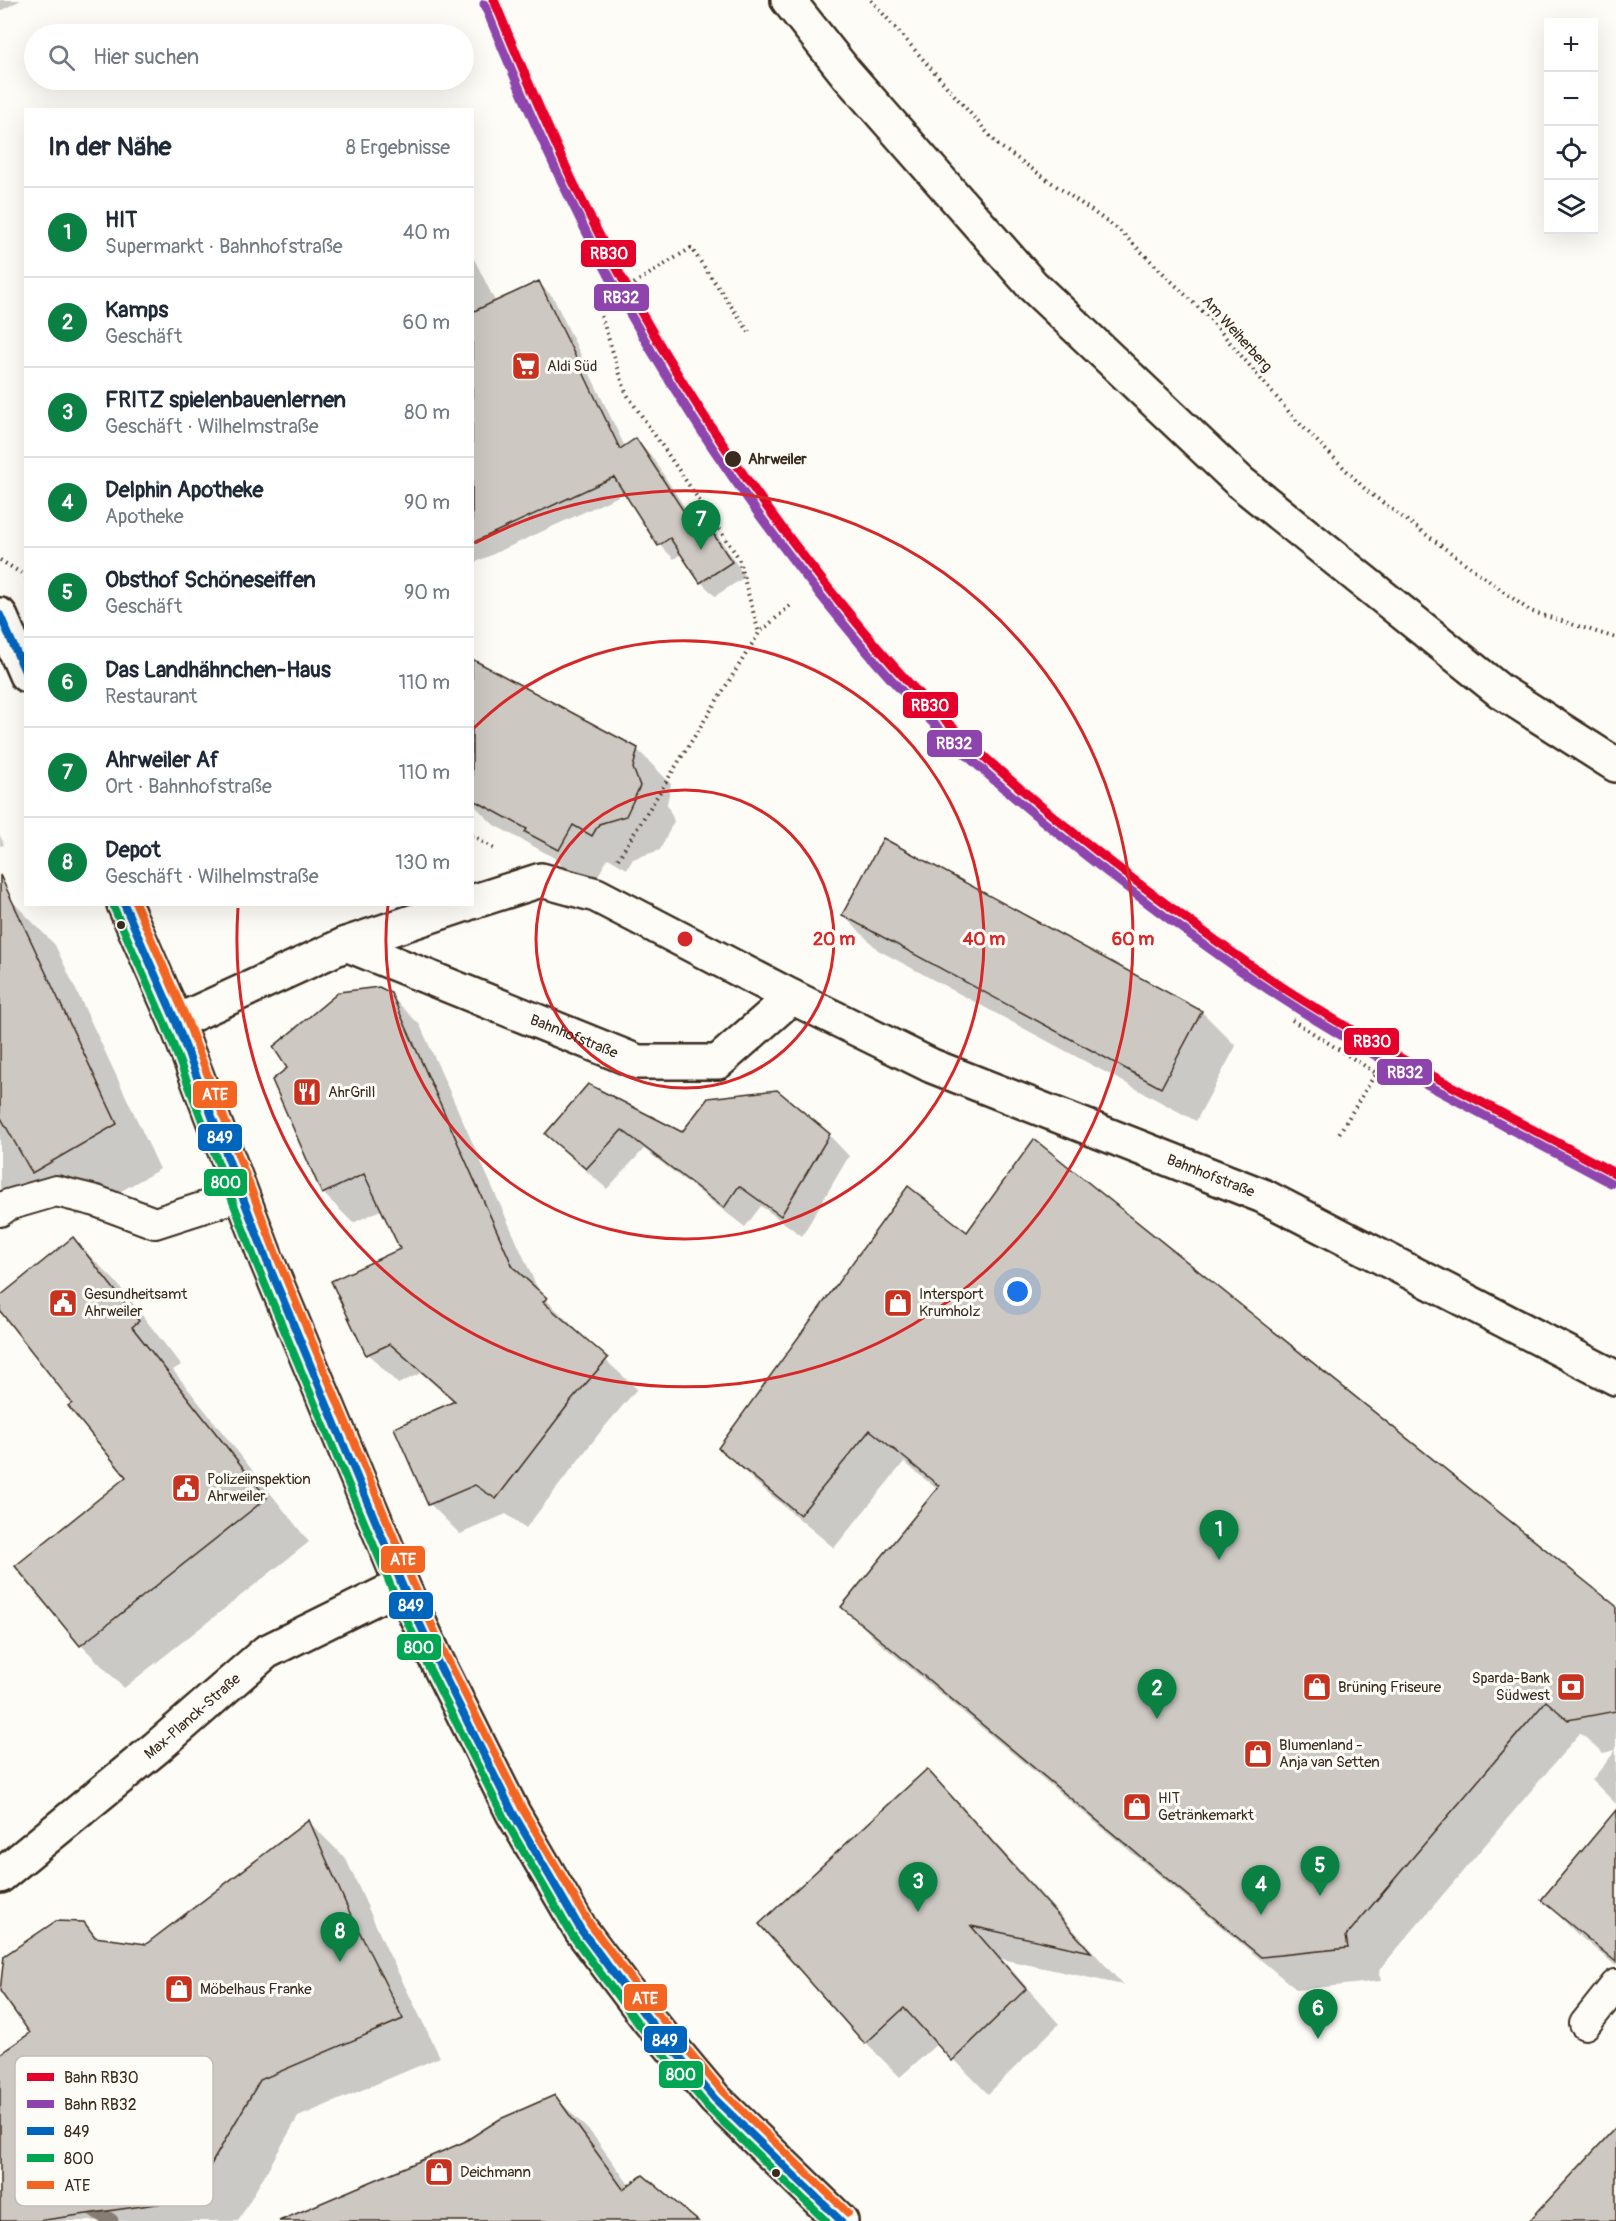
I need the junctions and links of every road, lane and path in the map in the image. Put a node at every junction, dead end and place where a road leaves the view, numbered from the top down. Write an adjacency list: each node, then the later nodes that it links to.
1 (788, 0): 11 (main road)
2 (871, 0): 9 (path, Am Weiherberg)
3 (748, 332): 8 (path)
4 (0, 560): 5 (path)
5 (24, 575)
6 (793, 603): 8 (path)
7 (0, 615): 10 (main road)
8 (759, 633): 12 (path)
9 (1616, 638)
10 (24, 670)
11 (1616, 765)
12 (596, 896): 13 (main road, Bahnhofstraße); 17 (main road, Bahnhofstraße)
13 (474, 901)
14 (125, 906): 19 (main road)
15 (460, 906): 16 (main road)
16 (346, 944): 17 (main road, Bahnhofstraße); 19 (main road)
17 (792, 997): 23 (main road, Bahnhofstraße)
18 (1292, 1020): 20 (path)
19 (176, 1022): 21 (main road)
20 (1338, 1135)
21 (242, 1195): 22 (lane); 24 (main road)
22 (0, 1211)
23 (1616, 1378)
24 (402, 1585): 25 (main road, Max-Planck-Straße); 28 (main road)
25 (0, 1876)
26 (1616, 1985): 27 (lane)
27 (1585, 2024)
28 (841, 2221)

